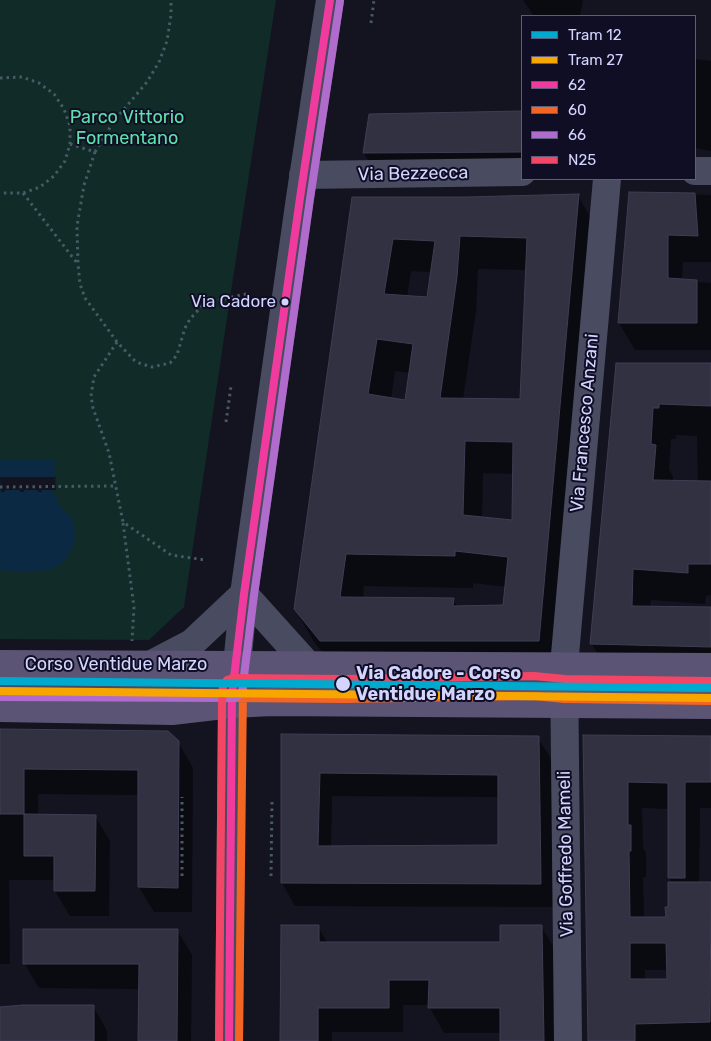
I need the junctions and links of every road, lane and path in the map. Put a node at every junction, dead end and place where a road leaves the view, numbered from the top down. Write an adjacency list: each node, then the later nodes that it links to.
1 (171, 0): 7 (path)
2 (330, 0): 11 (street)
3 (374, 0): 4 (path)
4 (371, 23)
5 (0, 78): 6 (path)
6 (70, 144): 7 (path); 14 (path)
7 (95, 152): 15 (path)
8 (696, 171): 9 (street)
9 (711, 171)
10 (521, 172): 11 (street, Via Bezzecca)
11 (303, 175): 24 (street)
12 (606, 180): 31 (street, Via Francesco Anzani)
13 (0, 193): 14 (path)
14 (23, 193): 15 (path)
15 (78, 264): 17 (path)
16 (246, 294): 17 (path)
17 (117, 342): 20 (path)
18 (231, 386): 19 (path)
19 (226, 422)
20 (116, 486): 21 (path); 22 (path)
21 (0, 487)
22 (123, 522): 23 (path); 25 (path)
23 (205, 560)
24 (244, 594): 27 (street); 28 (street); 30 (street)
25 (130, 647)
26 (0, 664): 27 (main road, Corso Ventidue Marzo)
27 (150, 665): 30 (main road, Corso Ventidue Marzo)
28 (308, 665): 30 (main road, Corso Ventidue Marzo); 31 (main road, Corso Ventidue Marzo)
29 (711, 667): 31 (main road, Corso Ventidue Marzo)
30 (234, 686): 31 (street, Corso Ventidue Marzo); 32 (street, Corso Ventidue Marzo); 35 (main road, Corso Ventidue Marzo); 40 (street)
31 (564, 686): 33 (street, Corso Ventidue Marzo); 34 (main road, Corso Ventidue Marzo); 41 (street, Via Goffredo Mameli)
32 (0, 687)
33 (711, 691)
34 (711, 705)
35 (0, 708)
36 (182, 797): 38 (path)
37 (272, 799): 39 (path)
38 (182, 876)
39 (271, 876)
40 (229, 1041)
41 (568, 1041)

